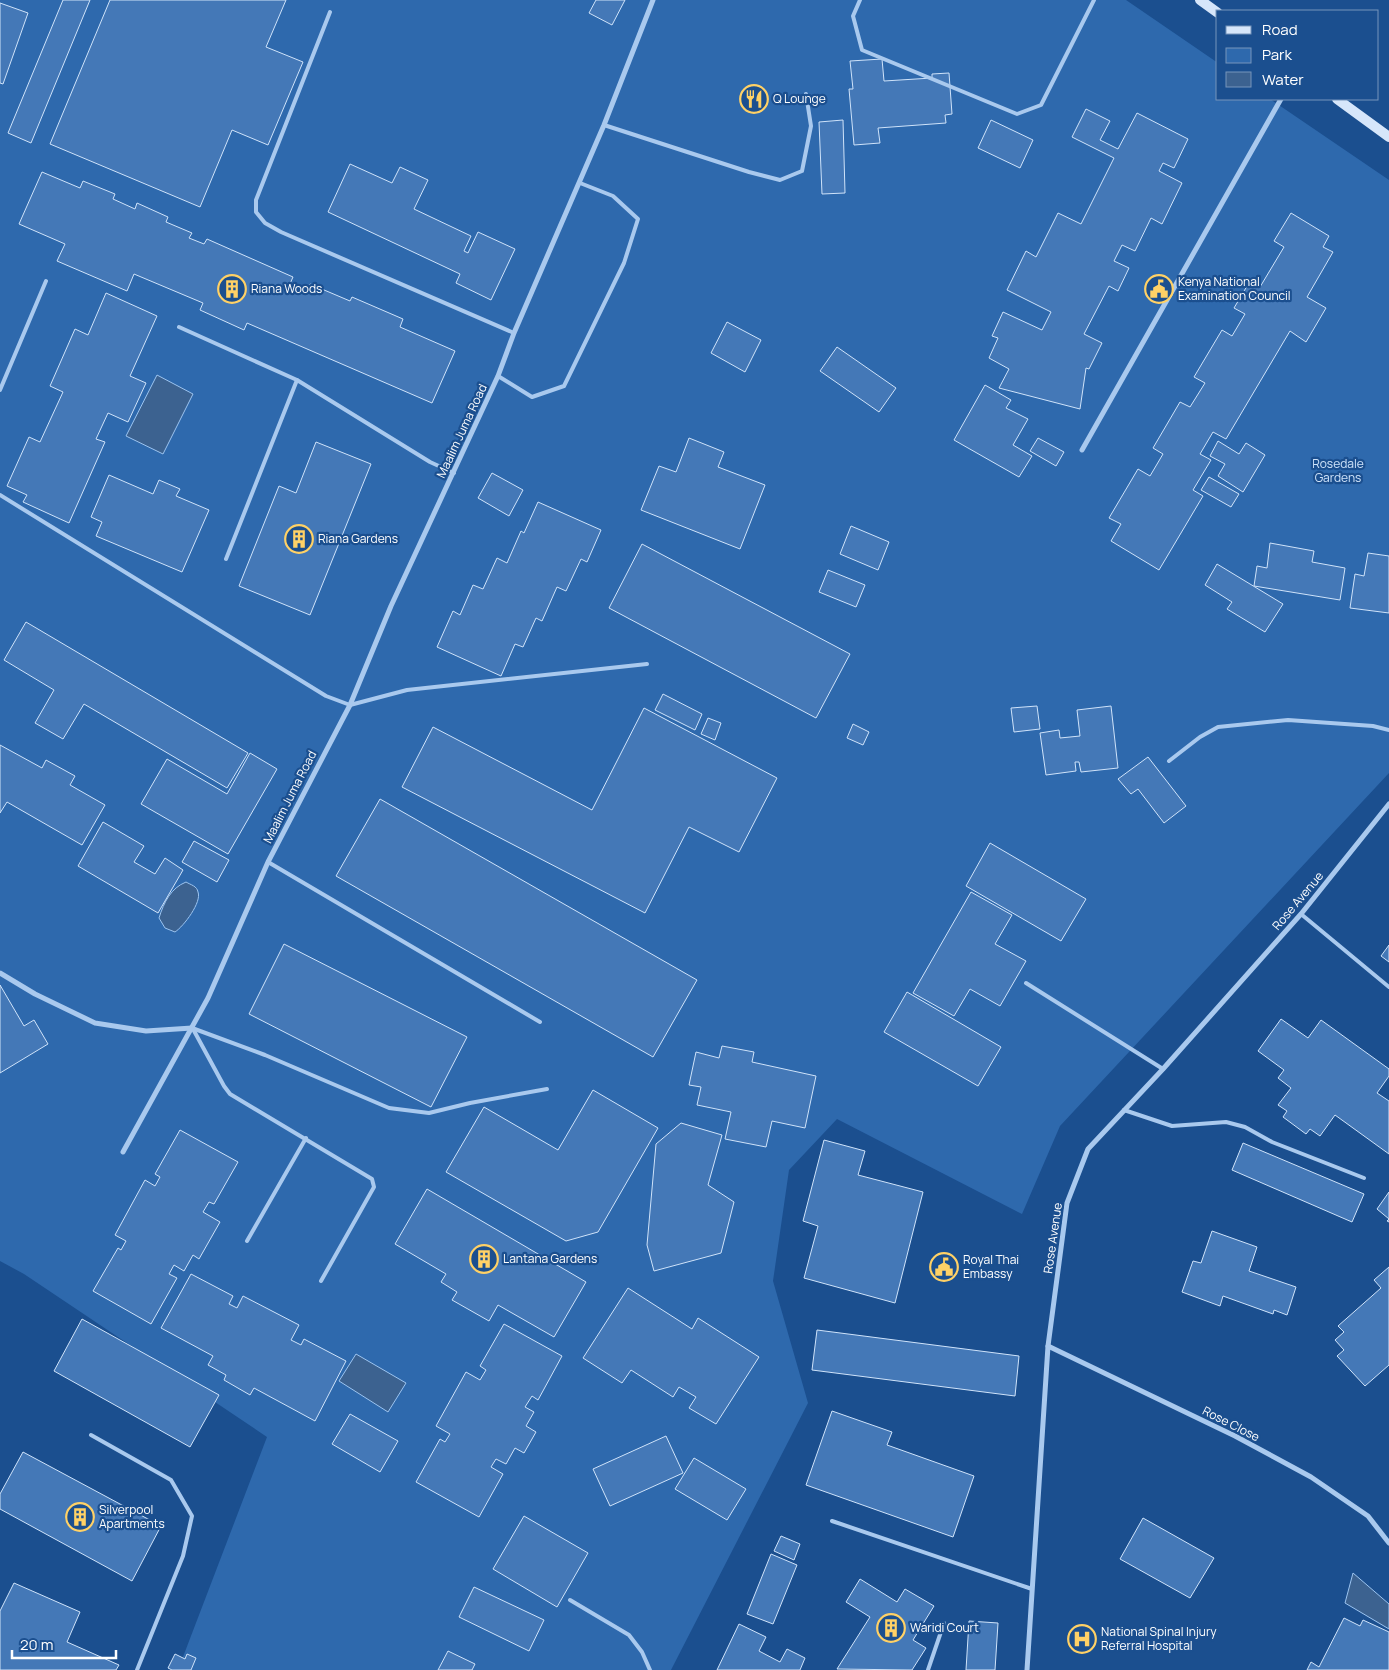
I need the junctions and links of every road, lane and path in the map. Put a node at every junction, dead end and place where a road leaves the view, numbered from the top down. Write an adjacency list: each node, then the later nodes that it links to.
1 (653, 0): 10 (street, Maalim Juma Road)
2 (860, 0): 3 (lane)
3 (1094, 0)
4 (1200, 0): 6 (main road)
5 (330, 12): 15 (lane)
6 (1216, 12)
7 (806, 94): 10 (lane)
8 (1280, 100): 19 (street)
9 (1338, 100): 11 (main road)
10 (604, 125): 12 (street, Maalim Juma Road)
11 (1389, 137)
12 (580, 183): 15 (street, Maalim Juma Road); 16 (lane)
13 (46, 281): 18 (lane)
14 (179, 327): 17 (lane)
15 (514, 332): 16 (street, Maalim Juma Road)
16 (498, 376): 20 (street, Maalim Juma Road)
17 (297, 380): 20 (lane); 22 (lane)
18 (0, 390)
19 (1082, 450)
20 (454, 473): 24 (street, Maalim Juma Road)
21 (0, 495): 24 (lane)
22 (226, 559)
23 (646, 664): 24 (lane)
24 (350, 705): 28 (street, Maalim Juma Road)
25 (1389, 730): 26 (lane)
26 (1169, 761)
27 (1389, 804): 29 (street, Rose Avenue)
28 (268, 862): 33 (lane); 34 (street, Maalim Juma Road)
29 (1301, 914): 32 (lane); 35 (street, Rose Avenue)
30 (0, 973): 34 (street)
31 (1026, 983): 35 (lane)
32 (1389, 988)
33 (540, 1022)
34 (192, 1028): 36 (lane); 38 (lane); 39 (street, Maalim Juma Road)
35 (1163, 1069): 37 (street, Rose Avenue)
36 (546, 1089)
37 (1124, 1110): 40 (lane); 43 (street, Rose Avenue)
38 (306, 1138): 41 (lane); 42 (lane)
39 (123, 1152)
40 (1364, 1178)
41 (247, 1241)
42 (321, 1281)
43 (1048, 1346): 46 (street, Rose Close); 47 (street, Rose Avenue)
44 (91, 1435): 50 (lane)
45 (832, 1521): 47 (lane)
46 (1389, 1543)
47 (1032, 1589): 53 (street, Rose Avenue)
48 (570, 1600): 51 (lane)
49 (944, 1622): 52 (lane)
50 (137, 1670)
51 (650, 1670)
52 (928, 1670)
53 (1026, 1670)

